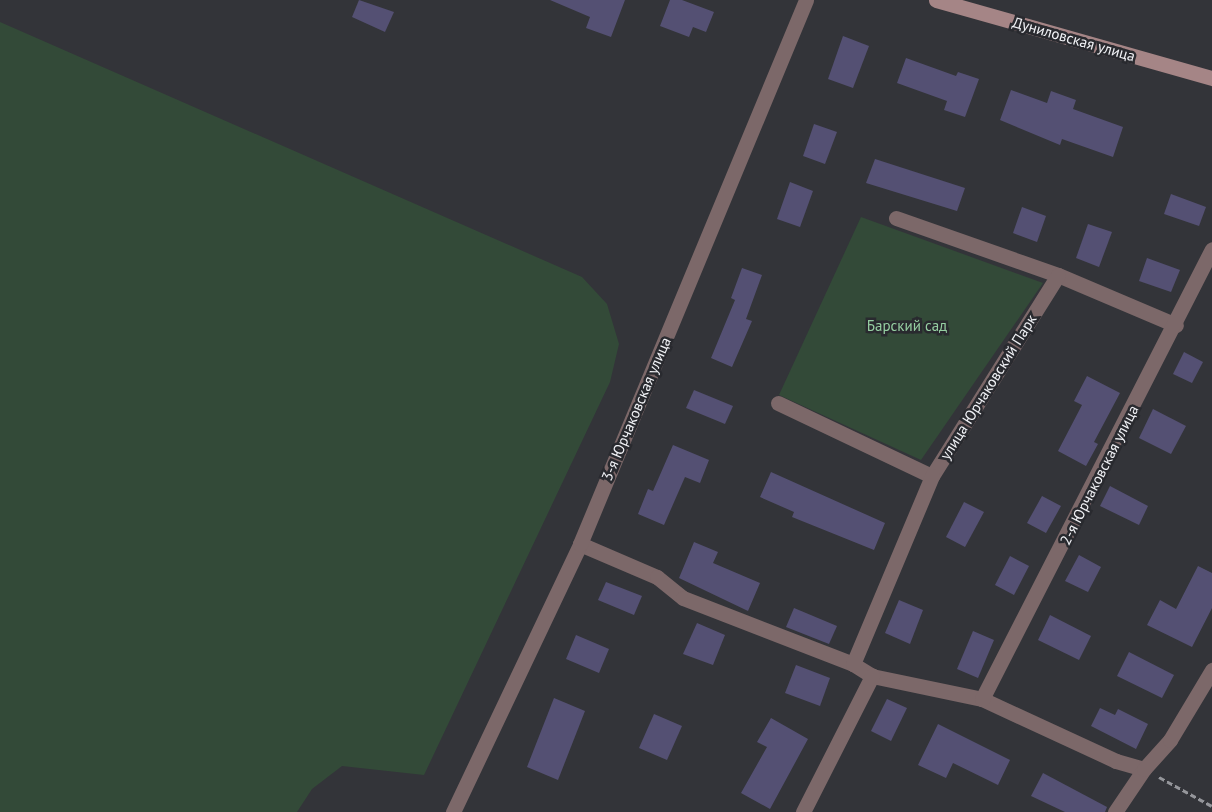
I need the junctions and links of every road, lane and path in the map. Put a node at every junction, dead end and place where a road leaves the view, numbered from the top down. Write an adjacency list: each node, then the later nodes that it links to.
1 (806, 0): 10 (street, 3-я Юрчаковская улица)
2 (936, 0): 3 (main road, Дуниловская улица)
3 (1212, 78)
4 (896, 218): 6 (street)
5 (1212, 249): 7 (street, 2-я Юрчаковская улица)
6 (1058, 274): 7 (street); 9 (street, улица Юрчаковский Парк)
7 (1176, 325): 14 (street, 2-я Юрчаковская улица)
8 (778, 403): 9 (street, улица Юрчаковский Парк)
9 (932, 476): 11 (street)
10 (580, 544): 11 (street); 17 (street, 3-я Юрчаковская улица)
11 (853, 664): 13 (street)
12 (1212, 670): 15 (street)
13 (872, 676): 14 (street); 18 (street)
14 (982, 699): 15 (street)
15 (1144, 769): 16 (path); 19 (street)
16 (1212, 806)
17 (453, 812)
18 (803, 812)
19 (1115, 812)

